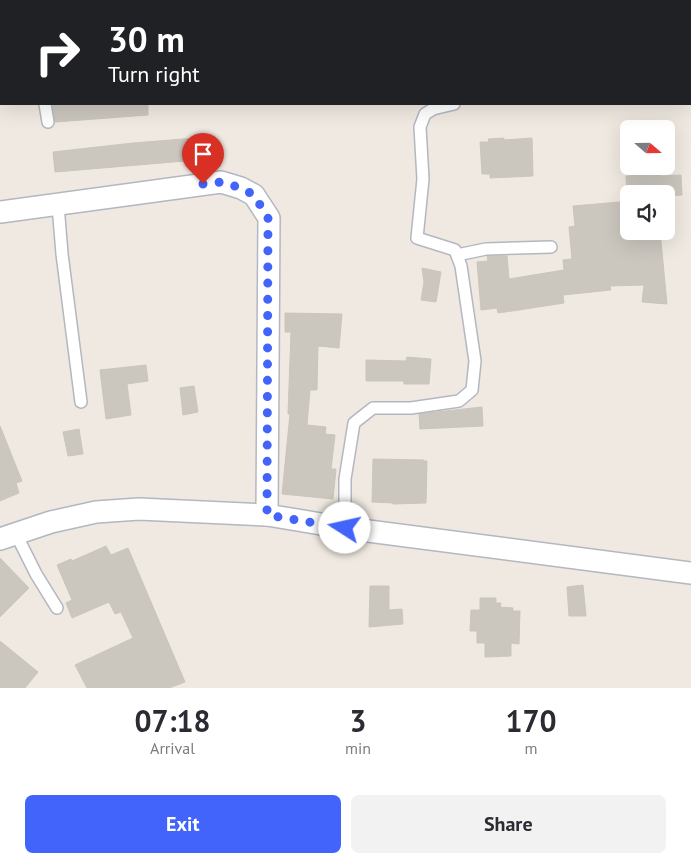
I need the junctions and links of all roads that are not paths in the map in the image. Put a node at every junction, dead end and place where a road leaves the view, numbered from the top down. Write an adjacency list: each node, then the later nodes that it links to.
1 (45, 105): 3 (lane)
2 (450, 105): 7 (lane)
3 (48, 122)
4 (58, 205): 5 (street); 8 (lane); 9 (street)
5 (0, 212)
6 (551, 247): 7 (lane)
7 (457, 255): 10 (lane)
8 (81, 402)
9 (267, 515): 10 (street); 11 (street)
10 (345, 528): 12 (street)
11 (8, 537): 13 (lane)
12 (691, 573)
13 (57, 608)

